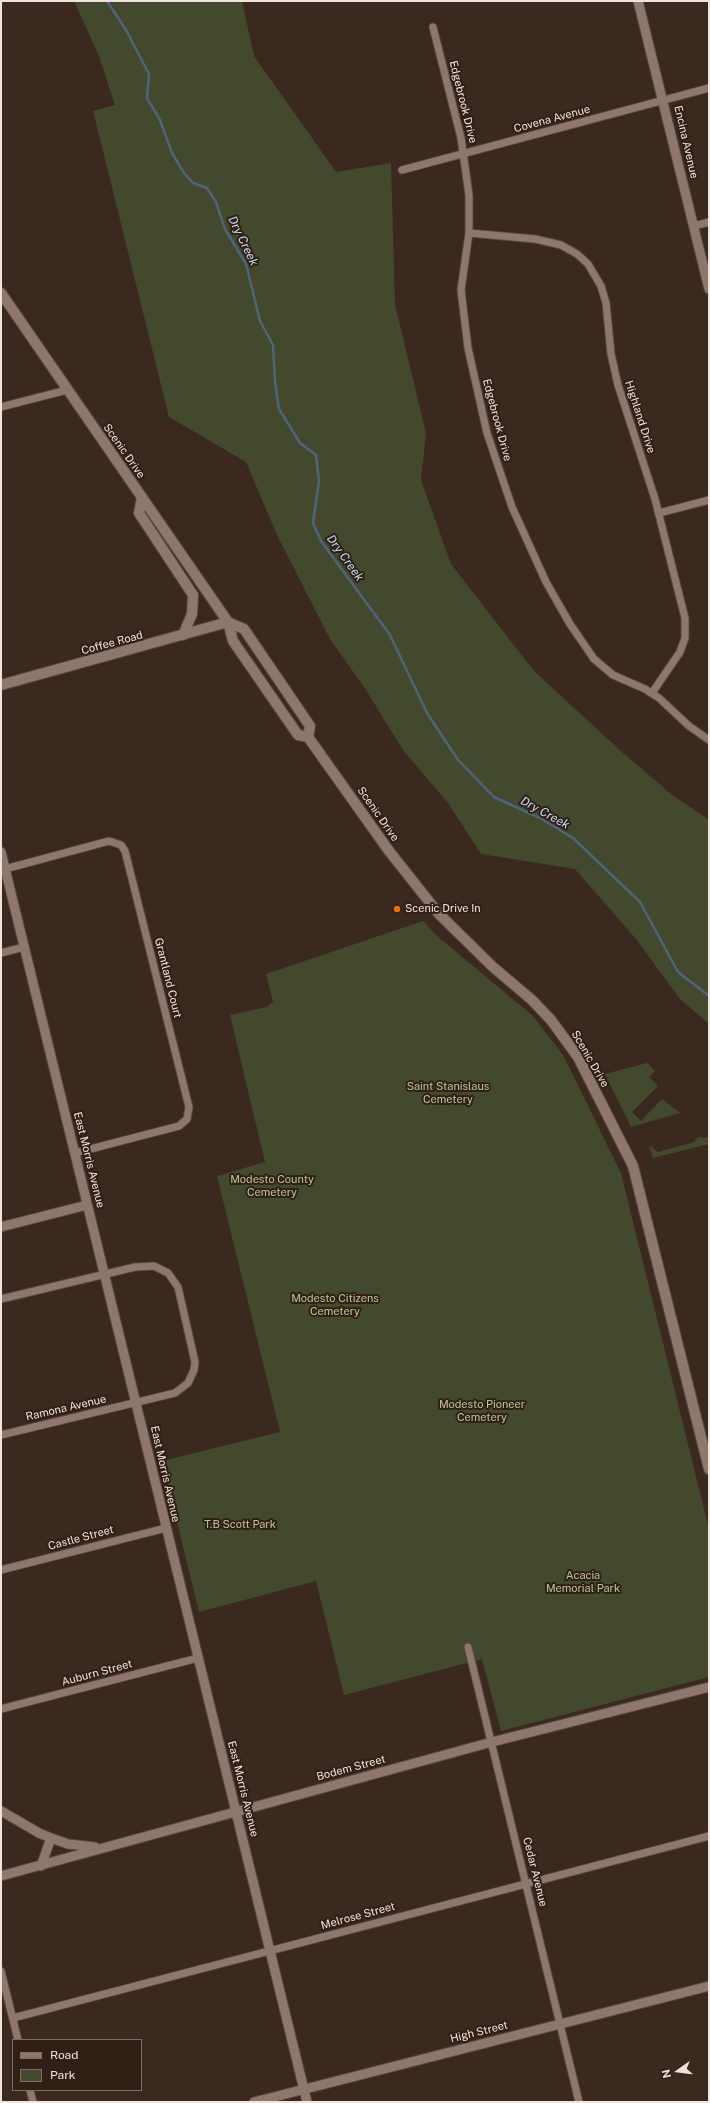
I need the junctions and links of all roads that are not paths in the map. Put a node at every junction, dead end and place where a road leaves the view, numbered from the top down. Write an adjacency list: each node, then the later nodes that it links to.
1 (638, 1): 4 (street, Encina Avenue)
2 (433, 27): 5 (street, Edgebrook Drive)
3 (709, 88): 4 (street, Covena Avenue)
4 (663, 100): 5 (street, Covena Avenue); 8 (street, Encina Avenue)
5 (464, 154): 6 (street, Covena Avenue); 9 (street, Edgebrook Drive)
6 (402, 170)
7 (709, 222): 8 (street)
8 (694, 226): 10 (street, Encina Avenue)
9 (469, 233): 16 (street, Highland Drive); 20 (street, Edgebrook Drive)
10 (709, 289)
11 (1, 294): 12 (main road, Scenic Drive)
12 (67, 390): 13 (street); 14 (main road, Scenic Drive)
13 (1, 407)
14 (142, 497): 17 (main road, Scenic Drive); 18 (main road)
15 (709, 500): 16 (street)
16 (659, 513): 20 (street, Highland Drive)
17 (228, 622): 18 (main road, Coffee Road); 21 (main road, Scenic Drive); 21 (main road, Scenic Drive)
18 (183, 635): 19 (main road, Coffee Road)
19 (1, 685)
20 (652, 693): 22 (street, Edgebrook Drive)
21 (308, 737): 34 (main road, Scenic Drive)
22 (709, 740)
23 (1, 852): 24 (street, East Morris Avenue)
24 (5, 868): 25 (street, East Morris Avenue); 27 (street, Grantland Court)
25 (24, 947): 26 (street); 27 (street, East Morris Avenue)
26 (1, 952)
27 (75, 1153): 28 (street, East Morris Avenue)
28 (87, 1205): 29 (street); 30 (street, East Morris Avenue)
29 (1, 1227)
30 (103, 1274): 31 (street, Ramona Avenue); 32 (street, East Morris Avenue); 32 (street, Ramona Avenue)
31 (1, 1299)
32 (136, 1403): 33 (street, Ramona Avenue); 35 (street, East Morris Avenue)
33 (1, 1435)
34 (709, 1469)
35 (166, 1528): 36 (street, Castle Street); 38 (street, East Morris Avenue)
36 (1, 1570)
37 (468, 1647): 41 (street, Cedar Avenue)
38 (198, 1658): 40 (street, Auburn Street); 42 (street, East Morris Avenue)
39 (709, 1687): 41 (street, Bodem Street)
40 (1, 1709)
41 (492, 1742): 42 (street, Bodem Street); 49 (street, Cedar Avenue)
42 (236, 1811): 46 (street, Bodem Street); 50 (street, East Morris Avenue)
43 (1, 1812): 45 (street)
44 (709, 1836): 49 (street, Melrose Street)
45 (51, 1838): 46 (street); 47 (street)
46 (102, 1848): 47 (street, Bodem Street)
47 (41, 1866): 48 (street, Bodem Street)
48 (1, 1876)
49 (526, 1883): 50 (street, Melrose Street); 54 (street, Cedar Avenue)
50 (270, 1950): 53 (street, Melrose Street); 56 (street, East Morris Avenue)
51 (1, 1971): 53 (street)
52 (709, 1986): 54 (street, High Street)
53 (13, 2018): 55 (street)
54 (561, 2024): 56 (street, High Street); 61 (street, Cedar Avenue)
55 (18, 2039)
56 (304, 2088): 59 (street, High Street); 60 (street, East Morris Avenue)
57 (30, 2091): 58 (street)
58 (33, 2102)
59 (254, 2102)
60 (307, 2102)
61 (579, 2102)

